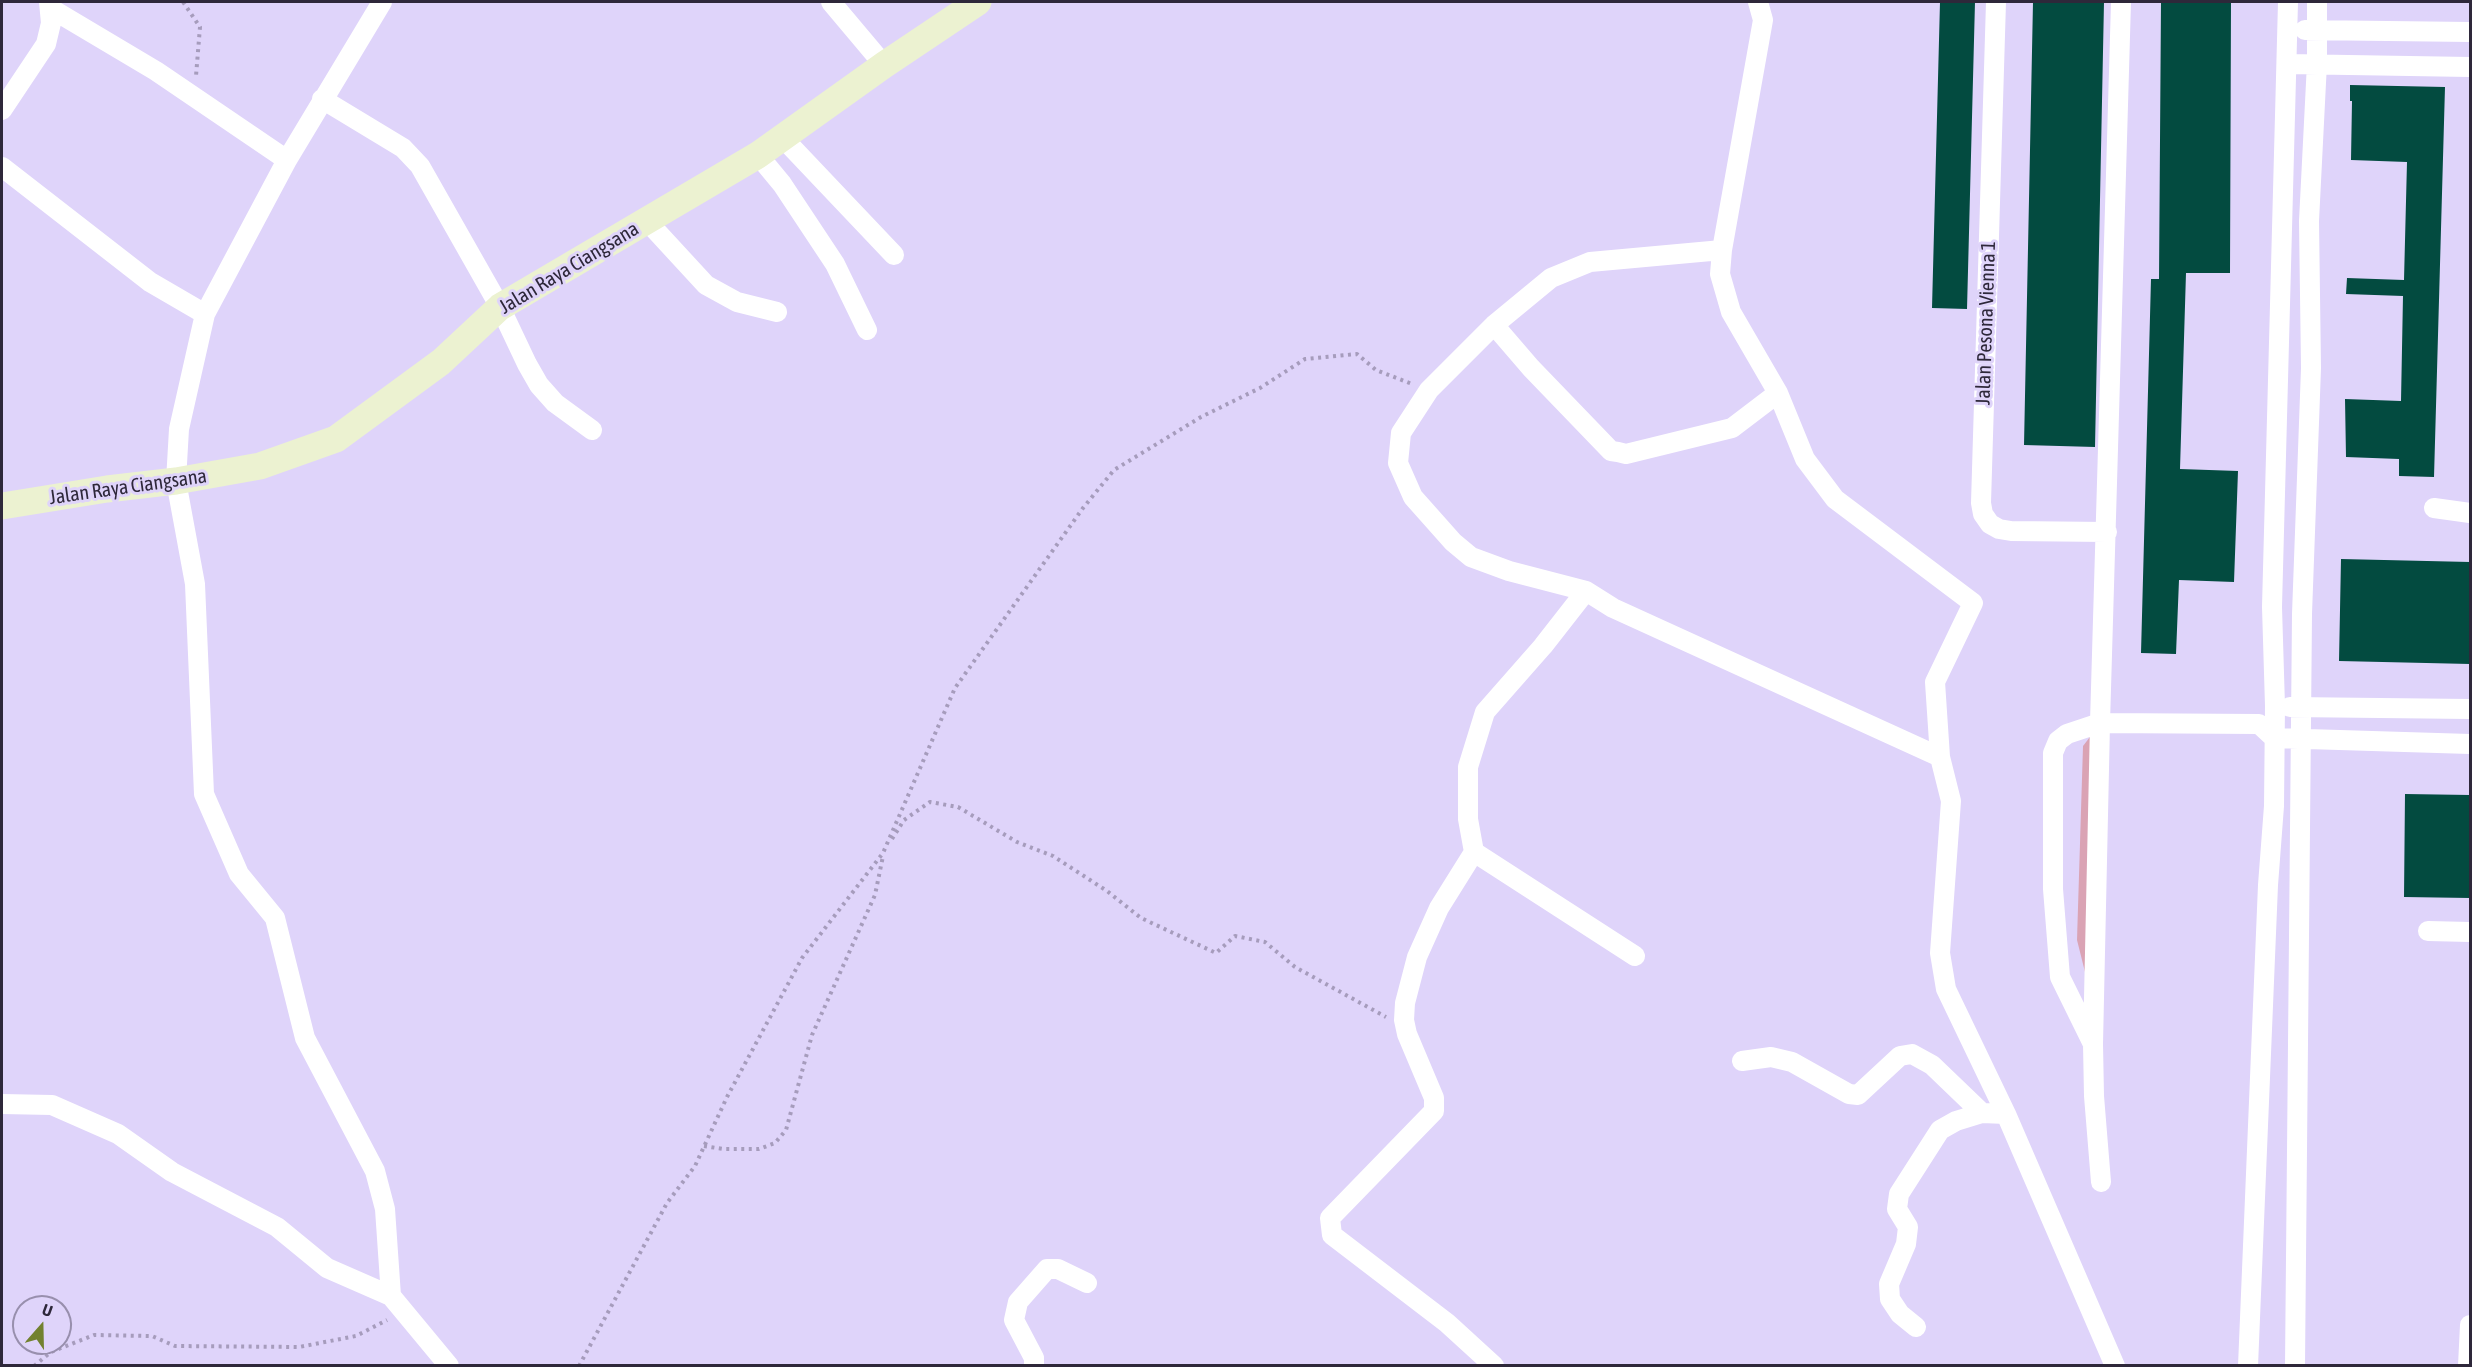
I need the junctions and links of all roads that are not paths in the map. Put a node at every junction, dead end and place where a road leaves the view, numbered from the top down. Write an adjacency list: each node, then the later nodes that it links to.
1 (382, 2): 17 (street)
2 (831, 2): 15 (street)
3 (978, 2): 15 (main road, Jalan Raya Ciangsana)
4 (1758, 2): 24 (street)
5 (1996, 2): 37 (street, Jalan Pesona Vienna 1)
6 (2121, 2): 37 (street)
7 (2288, 2): 11 (street)
8 (2317, 2): 10 (street)
9 (50, 5): 18 (street); 21 (street)
10 (2316, 29): 11 (street); 12 (street); 13 (street)
11 (2287, 30): 14 (street)
12 (2470, 32)
13 (2317, 63): 14 (street); 16 (street); 40 (street)
14 (2288, 64): 39 (street)
15 (884, 65): 19 (main road, Jalan Raya Ciangsana)
16 (2470, 67)
17 (322, 99): 21 (street); 26 (street)
18 (2, 110)
19 (783, 138): 20 (main road, Jalan Raya Ciangsana); 25 (street)
20 (758, 155): 23 (main road, Jalan Raya Ciangsana); 30 (street)
21 (287, 160): 28 (street)
22 (2, 167): 28 (street)
23 (647, 220): 26 (main road, Jalan Raya Ciangsana); 27 (street)
24 (1722, 250): 29 (street); 31 (street)
25 (894, 255)
26 (500, 307): 32 (street); 33 (main road, Jalan Raya Ciangsana)
27 (777, 312)
28 (205, 314): 33 (street)
29 (1494, 325): 31 (street); 38 (street)
30 (867, 330)
31 (1778, 393): 47 (street)
32 (592, 430)
33 (176, 482): 34 (main road, Jalan Raya Ciangsana); 59 (street)
34 (2, 506)
35 (2434, 508): 36 (street)
36 (2470, 513)
37 (2107, 532): 42 (street)
38 (1586, 591): 47 (street); 48 (street)
39 (2275, 706): 40 (street); 43 (street); 44 (street)
40 (2302, 707): 41 (street); 45 (street)
41 (2470, 709)
42 (2100, 723): 43 (street); 52 (street); 52 (street)
43 (2259, 724): 44 (street)
44 (2274, 738): 45 (street); 66 (street)
45 (2302, 739): 46 (street); 67 (street)
46 (2470, 744)
47 (1940, 757): 56 (street)
48 (1474, 852): 51 (street); 64 (street)
49 (2428, 931): 50 (street)
50 (2470, 932)
51 (1635, 956)
52 (2093, 1044): 57 (street)
53 (1742, 1061): 55 (street)
54 (2, 1104): 59 (street)
55 (1982, 1113): 56 (street); 61 (street)
56 (2006, 1114): 65 (street)
57 (2101, 1182)
58 (1087, 1283): 63 (street)
59 (391, 1296): 62 (street)
60 (2470, 1325): 68 (street)
61 (1916, 1327)
62 (449, 1365)
63 (1034, 1365)
64 (1494, 1365)
65 (2115, 1365)
66 (2248, 1365)
67 (2295, 1365)
68 (2468, 1365)

